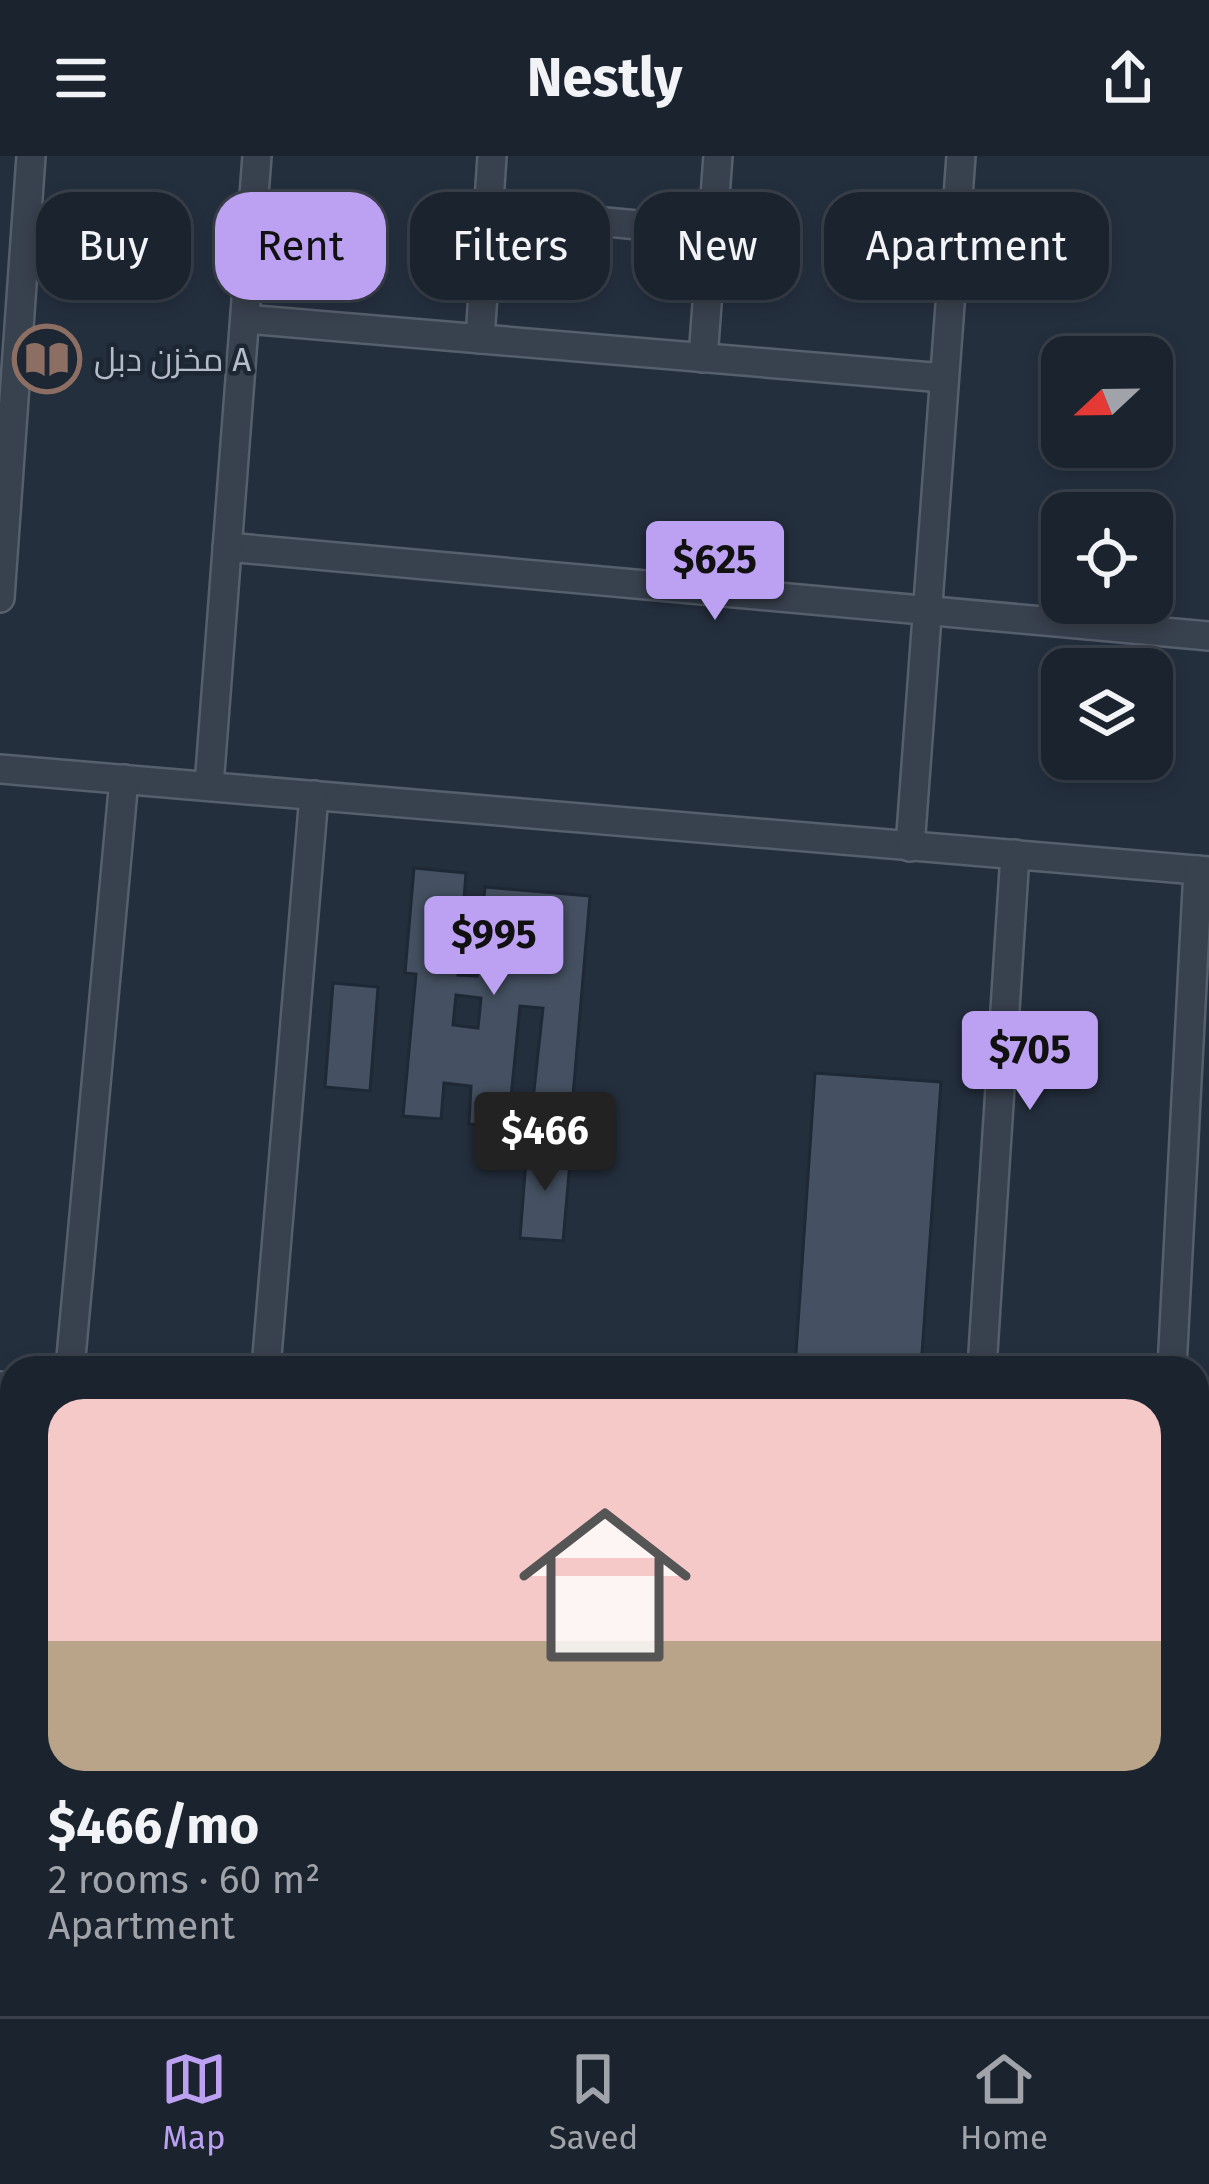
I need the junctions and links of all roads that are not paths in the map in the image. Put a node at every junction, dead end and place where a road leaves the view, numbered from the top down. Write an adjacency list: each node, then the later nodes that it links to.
1 (31, 156): 15 (street)
2 (257, 156): 10 (street)
3 (492, 156): 6 (street)
4 (718, 156): 7 (street)
5 (961, 156): 13 (street)
6 (490, 192)
7 (715, 192)
8 (483, 300): 11 (street)
9 (707, 300): 12 (street)
10 (245, 319): 11 (street); 14 (street)
11 (481, 339): 12 (street)
12 (703, 358): 13 (street)
13 (944, 378): 16 (street)
14 (227, 547): 16 (street); 20 (street)
15 (0, 598)
16 (927, 610): 17 (street); 22 (street)
17 (1209, 636)
18 (0, 769): 19 (street)
19 (124, 779): 20 (street); 25 (street)
20 (209, 786): 21 (street)
21 (314, 796): 22 (street); 26 (street)
22 (910, 847): 23 (street)
23 (1015, 854): 24 (street); 27 (street)
24 (1204, 870): 28 (street)
25 (71, 1356)
26 (267, 1356)
27 (983, 1356)
28 (1173, 1356)

